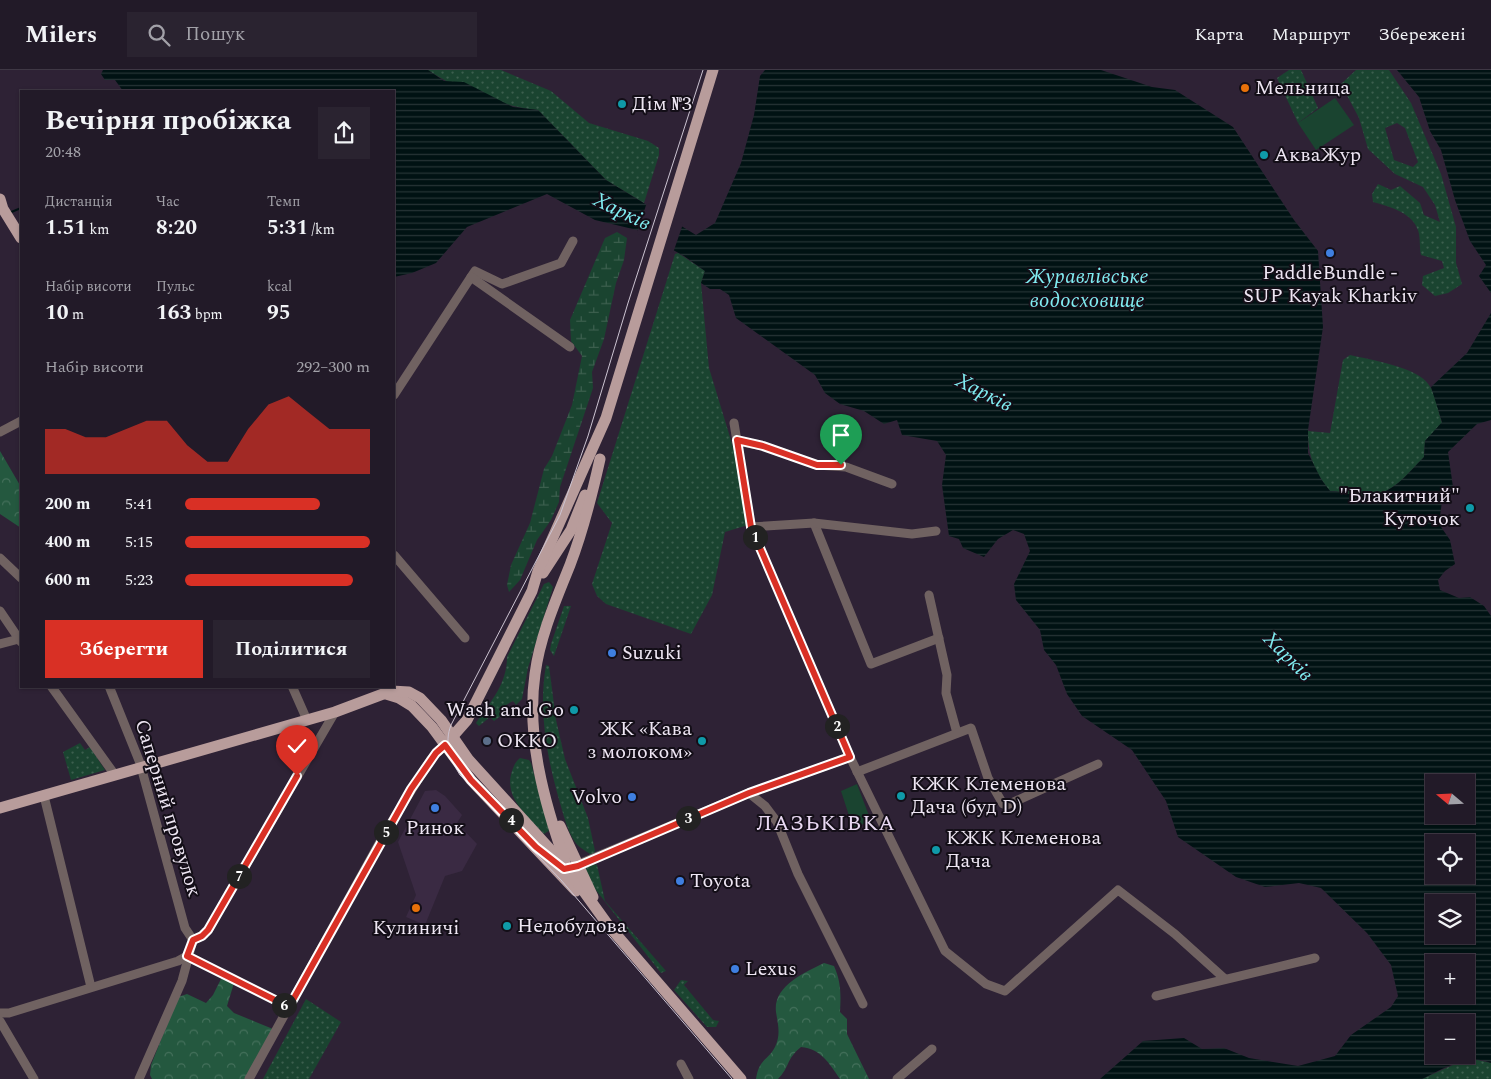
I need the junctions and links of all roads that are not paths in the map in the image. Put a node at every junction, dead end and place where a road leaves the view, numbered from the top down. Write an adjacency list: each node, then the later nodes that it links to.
1 (714, 70): 12 (main road)
2 (2, 204): 3 (main road)
3 (20, 237)
4 (572, 240): 5 (street)
5 (471, 277): 6 (street); 7 (street)
6 (570, 347)
7 (395, 393)
8 (20, 422): 10 (street)
9 (734, 423): 11 (street)
10 (0, 432)
11 (737, 440): 13 (street); 15 (street)
12 (595, 457): 16 (main road); 21 (main road); 22 (main road)
13 (892, 484)
14 (814, 523): 15 (street); 17 (street); 26 (street)
15 (751, 527): 37 (street)
16 (571, 530): 21 (main road); 22 (main road)
17 (936, 531)
18 (395, 556): 25 (street)
19 (0, 558): 20 (street)
20 (20, 577)
21 (536, 585): 22 (main road); 36 (main road)
22 (557, 594): 42 (main road)
23 (928, 595): 26 (street)
24 (0, 611): 27 (street)
25 (465, 638)
26 (939, 638): 35 (street)
27 (20, 640): 28 (street)
28 (0, 644)
29 (52, 688): 41 (street)
30 (110, 688): 39 (street, Саперний провулок)
31 (293, 688): 34 (street)
32 (399, 691): 33 (main road); 36 (main road)
33 (334, 712): 34 (main road); 51 (street)
34 (307, 720): 39 (main road)
35 (957, 734): 38 (street); 40 (street)
36 (449, 741): 47 (main road); 58 (street)
37 (850, 757): 40 (street); 43 (street)
38 (1098, 764)
39 (141, 768): 41 (main road); 51 (street, Саперний провулок)
40 (857, 772): 54 (street)
41 (115, 775): 44 (main road)
42 (542, 778): 46 (main road); 48 (main road)
43 (749, 793): 48 (street); 57 (street)
44 (44, 796): 45 (main road); 55 (street)
45 (0, 808)
46 (554, 829): 47 (main road); 48 (main road)
47 (538, 841): 48 (main road); 49 (main road)
48 (573, 867): 49 (main road); 50 (main road)
49 (584, 898): 50 (main road)
50 (600, 915): 67 (main road)
51 (193, 940): 52 (street)
52 (187, 956): 55 (street); 58 (street); 64 (street)
53 (1315, 958): 54 (street)
54 (1225, 979): 56 (street)
55 (92, 987): 59 (street)
56 (1156, 996)
57 (862, 1004)
58 (289, 1007): 65 (street)
59 (0, 1013)
60 (0, 1021): 63 (street)
61 (932, 1049): 68 (street)
62 (681, 1064): 66 (street)
63 (34, 1079)
64 (139, 1079)
65 (249, 1079)
66 (689, 1079)
67 (741, 1079)
68 (897, 1079)

